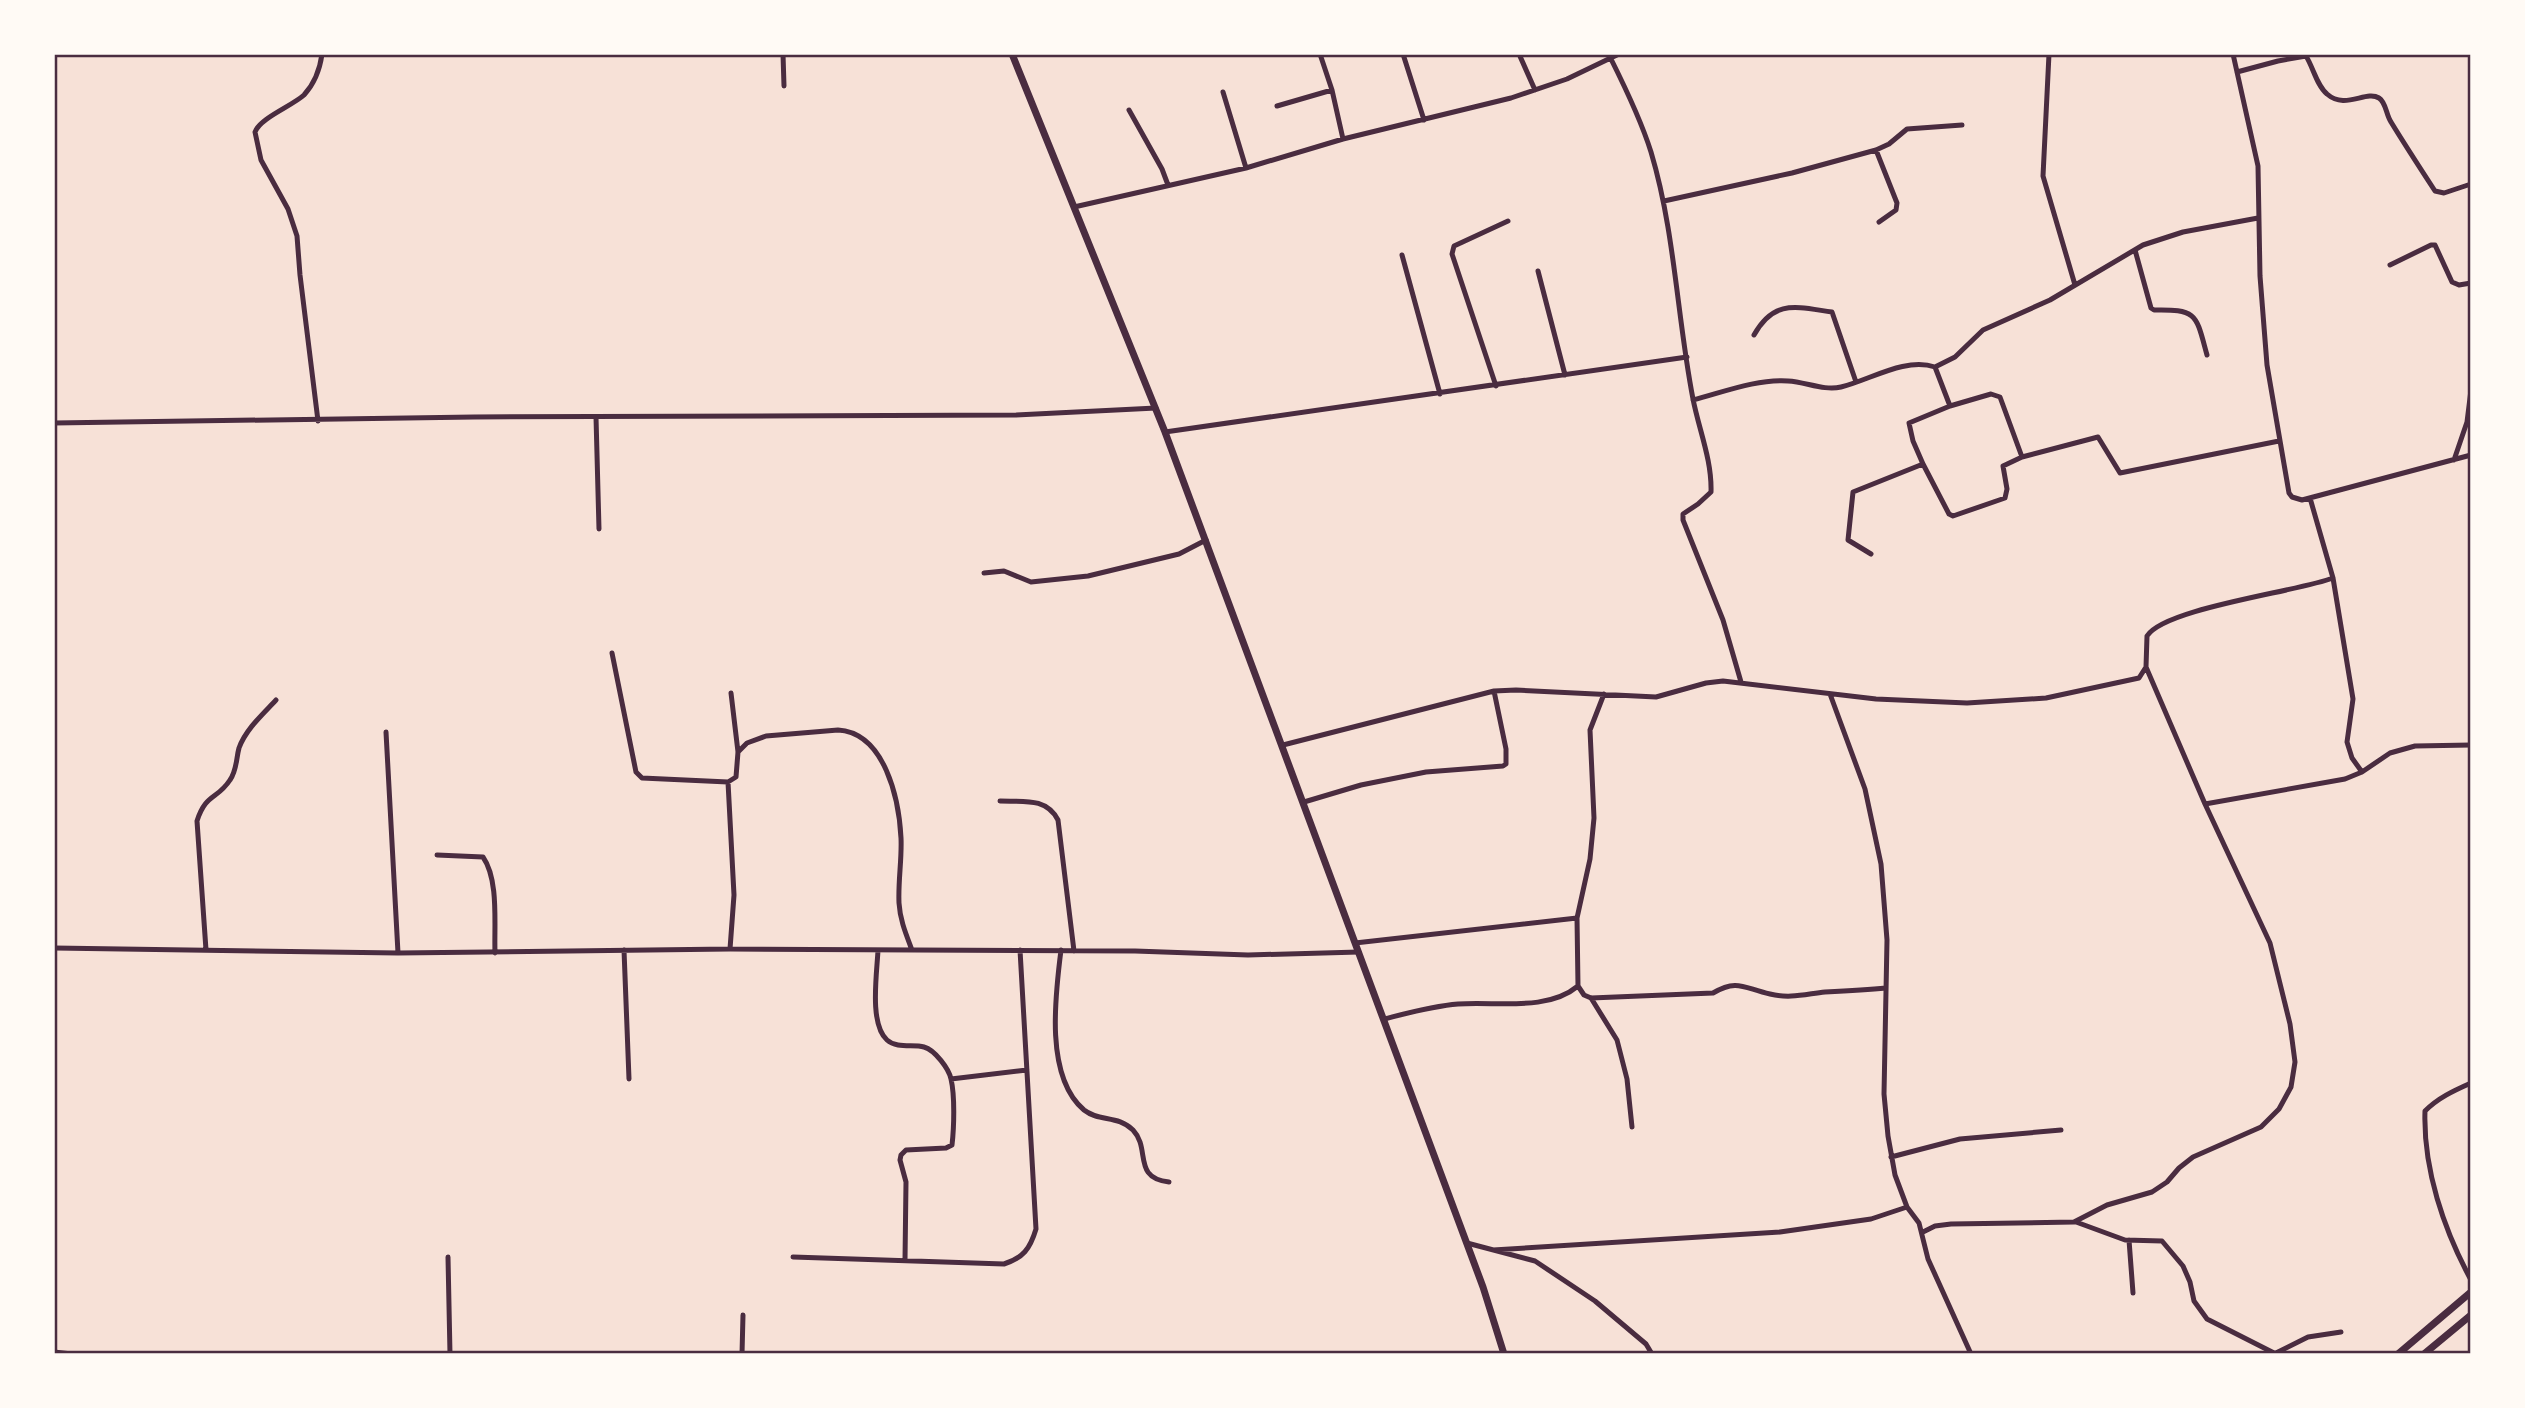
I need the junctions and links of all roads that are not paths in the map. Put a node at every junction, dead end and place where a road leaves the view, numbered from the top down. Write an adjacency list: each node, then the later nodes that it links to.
1 (322, 54): 49 (street)
2 (783, 54): 12 (street)
3 (1012, 54): 26 (main road)
4 (1320, 54): 13 (street)
5 (1403, 54): 18 (street)
6 (1519, 54): 14 (street)
7 (1619, 54): 10 (street)
8 (2049, 54): 35 (street)
9 (2233, 54): 11 (street)
10 (1611, 59): 14 (street); 25 (street)
11 (2237, 72): 23 (street); 27 (street)
12 (784, 86)
13 (1332, 90): 16 (street); 20 (street)
14 (1535, 90): 18 (street)
15 (1223, 92): 22 (street)
16 (1278, 106)
17 (1129, 110): 24 (street)
18 (1424, 120): 20 (street)
19 (1962, 125): 21 (street)
20 (1343, 139): 22 (street)
21 (1875, 150): 25 (street); 29 (street)
22 (1246, 168): 24 (street)
23 (2471, 184)
24 (1168, 185): 26 (street)
25 (1664, 201): 38 (street)
26 (1074, 207): 47 (main road)
27 (2258, 218): 30 (street); 52 (street)
28 (1508, 221): 42 (street)
29 (1879, 222)
30 (2135, 250): 35 (street); 37 (street)
31 (1402, 255): 44 (street)
32 (2390, 265): 34 (street)
33 (1538, 271): 40 (street)
34 (2471, 282)
35 (2075, 285): 39 (street)
36 (1754, 335): 41 (street)
37 (2207, 355)
38 (1687, 357): 40 (street); 45 (street)
39 (1935, 367): 41 (street); 46 (street)
40 (1565, 375): 42 (street)
41 (1856, 382): 45 (street)
42 (1496, 386): 44 (street)
43 (2471, 390): 55 (street)
44 (1440, 394): 51 (street)
45 (1693, 400): 65 (street)
46 (1950, 406): 54 (street); 56 (street)
47 (1156, 408): 48 (street); 51 (main road)
48 (596, 417): 49 (street); 58 (street)
49 (318, 421): 50 (street)
50 (54, 423)
51 (1166, 432): 59 (main road)
52 (2279, 441): 54 (street); 57 (street)
53 (2471, 455): 55 (street)
54 (2022, 457): 56 (street)
55 (2454, 460): 57 (street)
56 (1923, 464): 60 (street)
57 (2310, 498): 62 (street)
58 (599, 529)
59 (1206, 540): 61 (street); 72 (main road)
60 (1871, 554)
61 (984, 573)
62 (2333, 578): 64 (street); 75 (street)
63 (612, 653): 76 (street)
64 (2146, 667): 69 (street); 79 (street)
65 (1741, 682): 68 (street); 69 (street)
66 (1494, 691): 68 (street); 72 (street); 78 (street)
67 (731, 693): 74 (street)
68 (1604, 694): 81 (street)
69 (1830, 694): 96 (street)
70 (276, 700): 85 (street)
71 (386, 732): 93 (street)
72 (1283, 745): 78 (main road)
73 (2471, 745): 75 (street)
74 (738, 752): 76 (street); 88 (street)
75 (2362, 772): 79 (street)
76 (728, 782): 84 (street)
77 (1000, 802): 91 (street)
78 (1304, 802): 82 (main road)
79 (2204, 803): 108 (street)
80 (437, 855): 94 (street)
81 (1577, 918): 82 (street); 95 (street)
82 (1355, 943): 92 (main road)
83 (54, 948): 85 (street)
84 (730, 949): 86 (street); 87 (street)
85 (206, 950): 93 (street)
86 (624, 950): 94 (street); 100 (street)
87 (878, 950): 88 (street); 101 (street)
88 (912, 950): 89 (street)
89 (1020, 950): 90 (street); 99 (street)
90 (1060, 950): 91 (street); 106 (street)
91 (1074, 951): 92 (street)
92 (1359, 951): 98 (main road)
93 (398, 953): 94 (street)
94 (495, 953)
95 (1578, 986): 97 (street); 98 (street)
96 (1886, 988): 97 (street); 105 (street)
97 (1591, 998): 103 (street)
98 (1384, 1019): 111 (main road)
99 (1027, 1070): 101 (street); 115 (street)
100 (629, 1079)
101 (951, 1079): 115 (street)
102 (2471, 1083): 116 (street)
103 (1632, 1127)
104 (2061, 1130): 105 (street)
105 (1891, 1157): 107 (street)
106 (1169, 1182)
107 (1908, 1207): 109 (street); 112 (street)
108 (2074, 1222): 109 (street); 110 (street)
109 (1923, 1232): 128 (street)
110 (2129, 1240): 118 (street); 129 (street)
111 (1466, 1243): 112 (street); 126 (main road)
112 (1493, 1250): 127 (street)
113 (448, 1257): 124 (street)
114 (793, 1257): 115 (street)
115 (905, 1261)
116 (2471, 1280)
117 (2471, 1292): 130 (main road)
118 (2133, 1293)
119 (743, 1315): 125 (street)
120 (2471, 1315): 131 (main road)
121 (2342, 1332): 129 (street)
122 (54, 1352): 123 (street)
123 (72, 1354)
124 (450, 1354)
125 (742, 1354)
126 (1504, 1354)
127 (1652, 1354)
128 (1971, 1354)
129 (2276, 1354)
130 (2398, 1354)
131 (2424, 1354)

